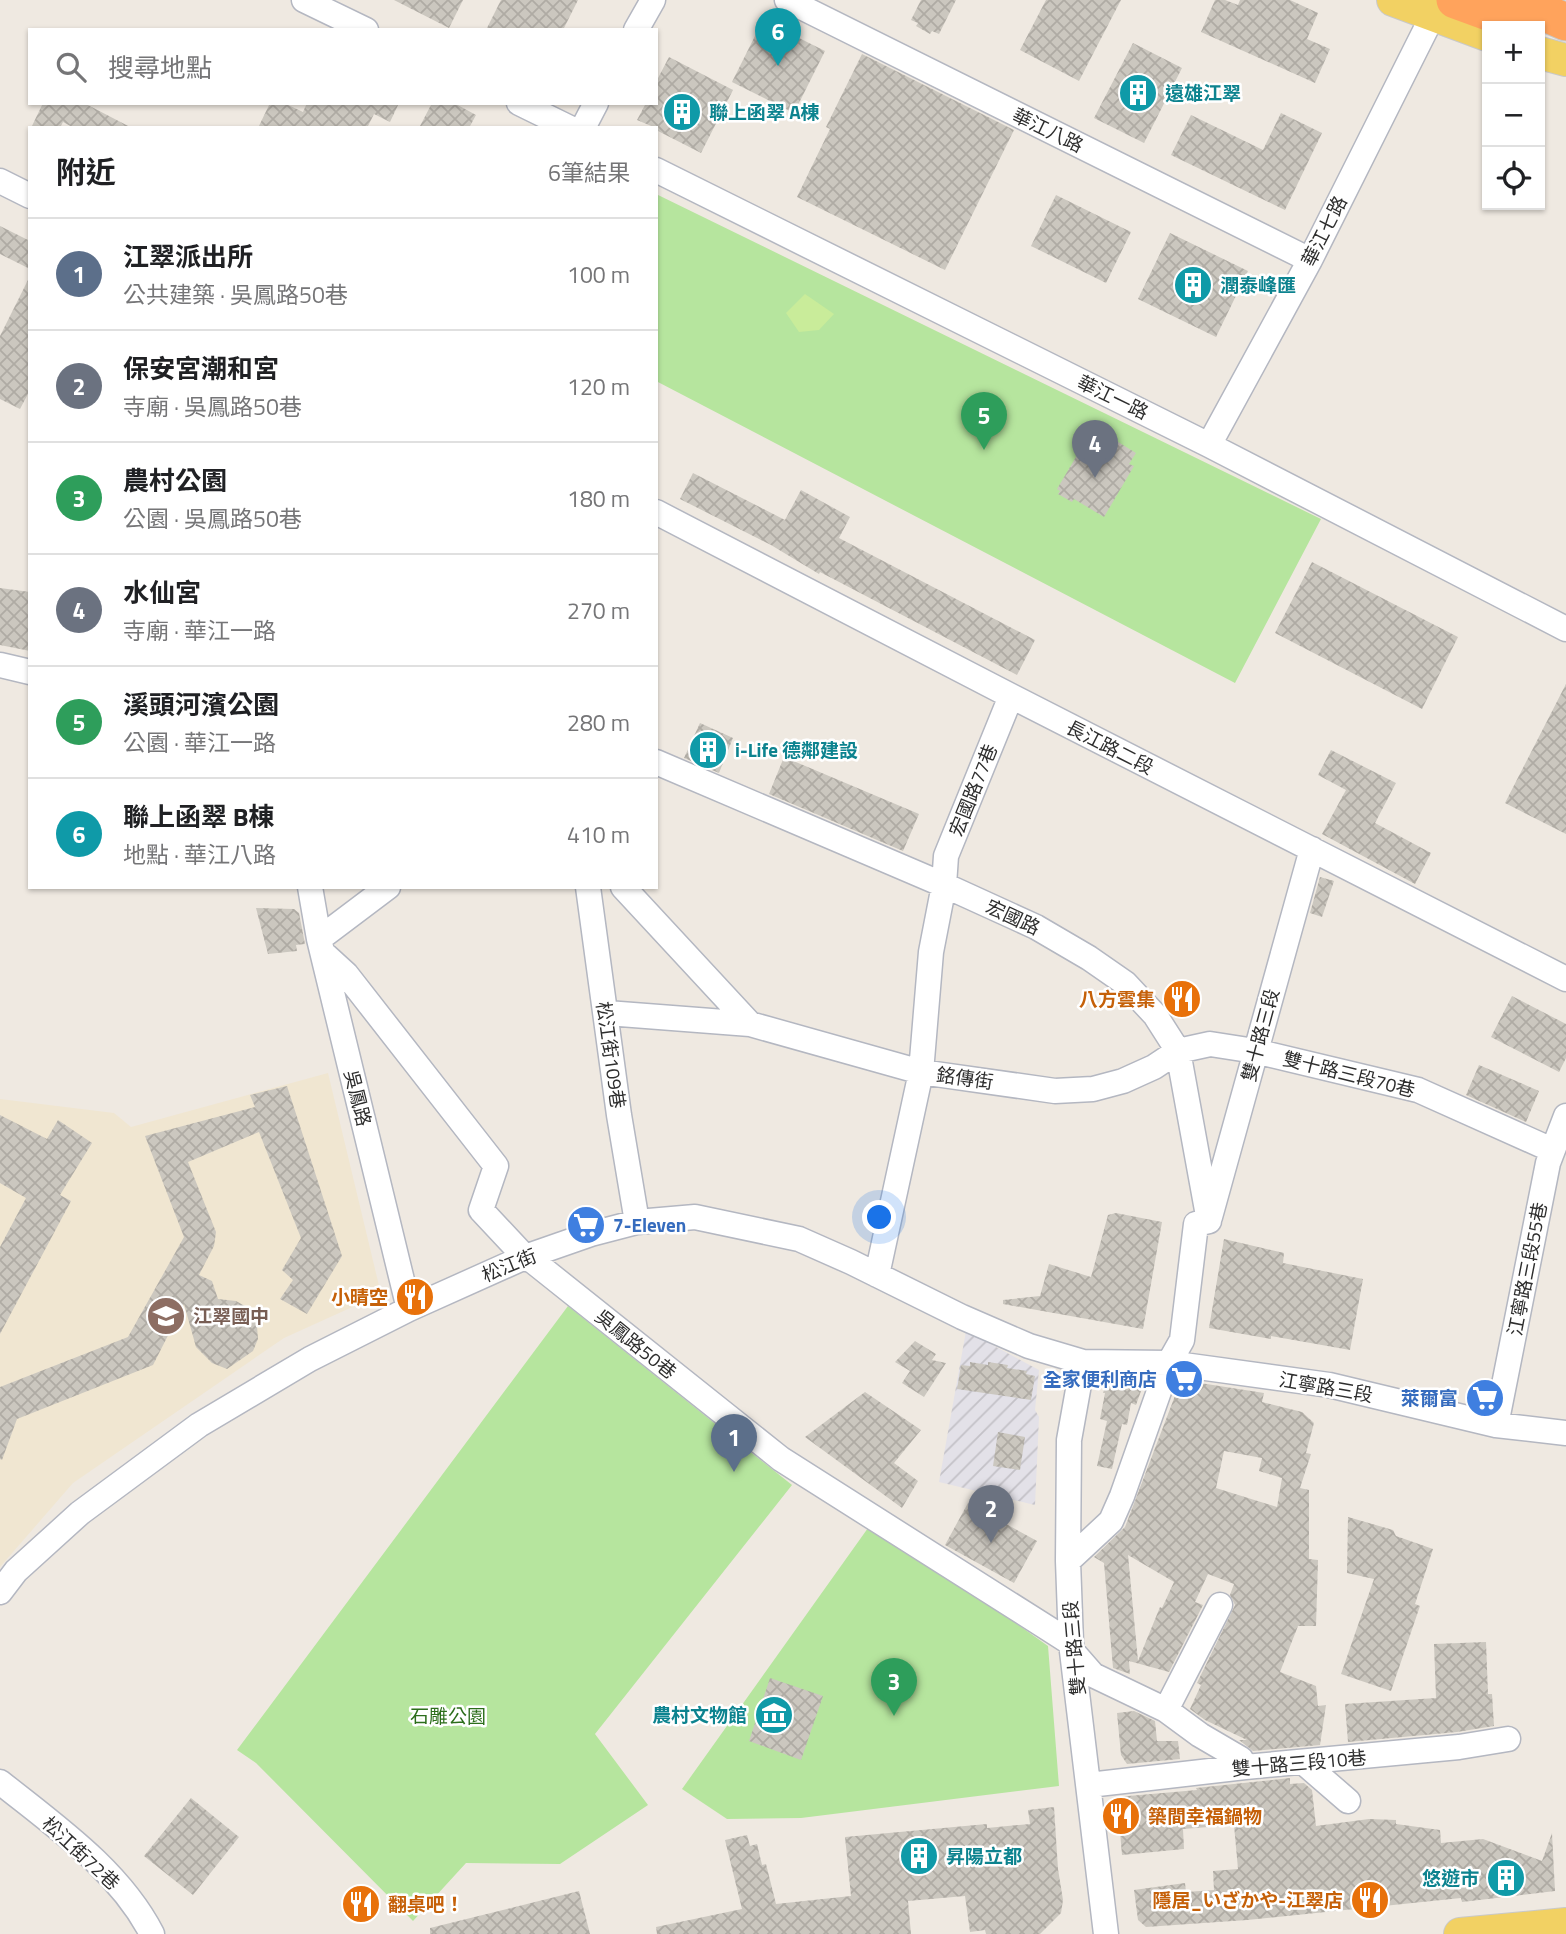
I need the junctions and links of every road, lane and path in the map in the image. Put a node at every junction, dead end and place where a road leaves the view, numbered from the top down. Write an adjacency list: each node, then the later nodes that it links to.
1 (304, 0): 11 (street)
2 (653, 0): 12 (street)
3 (787, 0): 25 (street, 華江八路)
4 (1393, 0): 7 (main road)
5 (1515, 0): 10 (highway)
6 (1533, 0): 8 (main road)
7 (1451, 6): 9 (highway); 13 (main road); 25 (street, 華江七路)
8 (1566, 12)
9 (1507, 21)
10 (1566, 22)
11 (362, 28)
12 (637, 28)
13 (1482, 31)
14 (1545, 35): 15 (highway)
15 (1566, 47)
16 (1545, 54): 17 (main road)
17 (1566, 60)
18 (523, 105): 20 (street)
19 (595, 105): 21 (street)
20 (566, 126)
21 (584, 126)
22 (658, 171): 26 (street, 華江一路)
23 (0, 181): 24 (street)
24 (28, 195)
25 (1310, 260): 26 (street, 華江七路)
26 (1209, 444): 28 (street, 華江一路)
27 (658, 513): 31 (street, 長江路二段)
28 (1566, 629)
29 (0, 665): 30 (street)
30 (28, 672)
31 (1010, 696): 33 (street, 長江路二段); 34 (street, 宏國路77巷)
32 (658, 763): 34 (street, 宏國路)
33 (1312, 849): 40 (street, 長江路二段); 44 (street, 雙十路三段)
34 (944, 885): 43 (street, 宏國路); 45 (street, 宏國路77巷)
35 (310, 889): 39 (street, 吳鳳路)
36 (386, 889): 39 (street)
37 (625, 889): 42 (street)
38 (589, 899): 41 (street, 松江街109巷)
39 (321, 946): 50 (street, 吳鳳路50巷); 52 (street, 吳鳳路)
40 (1566, 979)
41 (607, 1013): 42 (street, 銘傳街); 49 (street, 松江街109巷)
42 (750, 1024): 45 (street, 銘傳街)
43 (1178, 1051): 44 (street, 雙十路三段70巷); 45 (street, 銘傳街); 48 (street, 宏國路)
44 (1255, 1051): 47 (street, 雙十路三段70巷); 48 (street, 雙十路三段)
45 (921, 1072): 51 (street, 宏國路77巷)
46 (1566, 1116): 47 (street, 江寧路三段55巷)
47 (1552, 1150): 55 (street, 江寧路三段55巷)
48 (1209, 1221): 54 (street, 雙十路三段)
49 (637, 1222): 50 (street, 松江街); 51 (street, 松江街)
50 (525, 1257): 52 (street, 松江街); 60 (street, 吳鳳路50巷)
51 (877, 1275): 53 (street, 松江街)
52 (409, 1309): 58 (street, 松江街)
53 (1083, 1362): 54 (street, 江寧路三段); 57 (street, 雙十路三段)
54 (1169, 1363): 55 (street, 江寧路三段); 57 (street)
55 (1496, 1424): 56 (street, 江寧路三段)
56 (1566, 1433)
57 (1068, 1561): 60 (street, 雙十路三段)
58 (0, 1592)
59 (1220, 1605): 61 (street)
60 (1071, 1647): 61 (street, 吳鳳路50巷); 66 (street, 雙十路三段)
61 (1166, 1710): 64 (street, 吳鳳路50巷)
62 (1508, 1739): 63 (street, 雙十路三段10巷)
63 (1303, 1762): 64 (street, 雙十路三段10巷); 67 (street)
64 (1245, 1767): 66 (street, 雙十路三段10巷)
65 (0, 1782): 69 (street, 松江街72巷)
66 (1090, 1785): 70 (street, 雙十路三段)
67 (1348, 1801)
68 (1566, 1924): 71 (main road)
69 (152, 1934)
70 (1106, 1934)
71 (1460, 1934)

